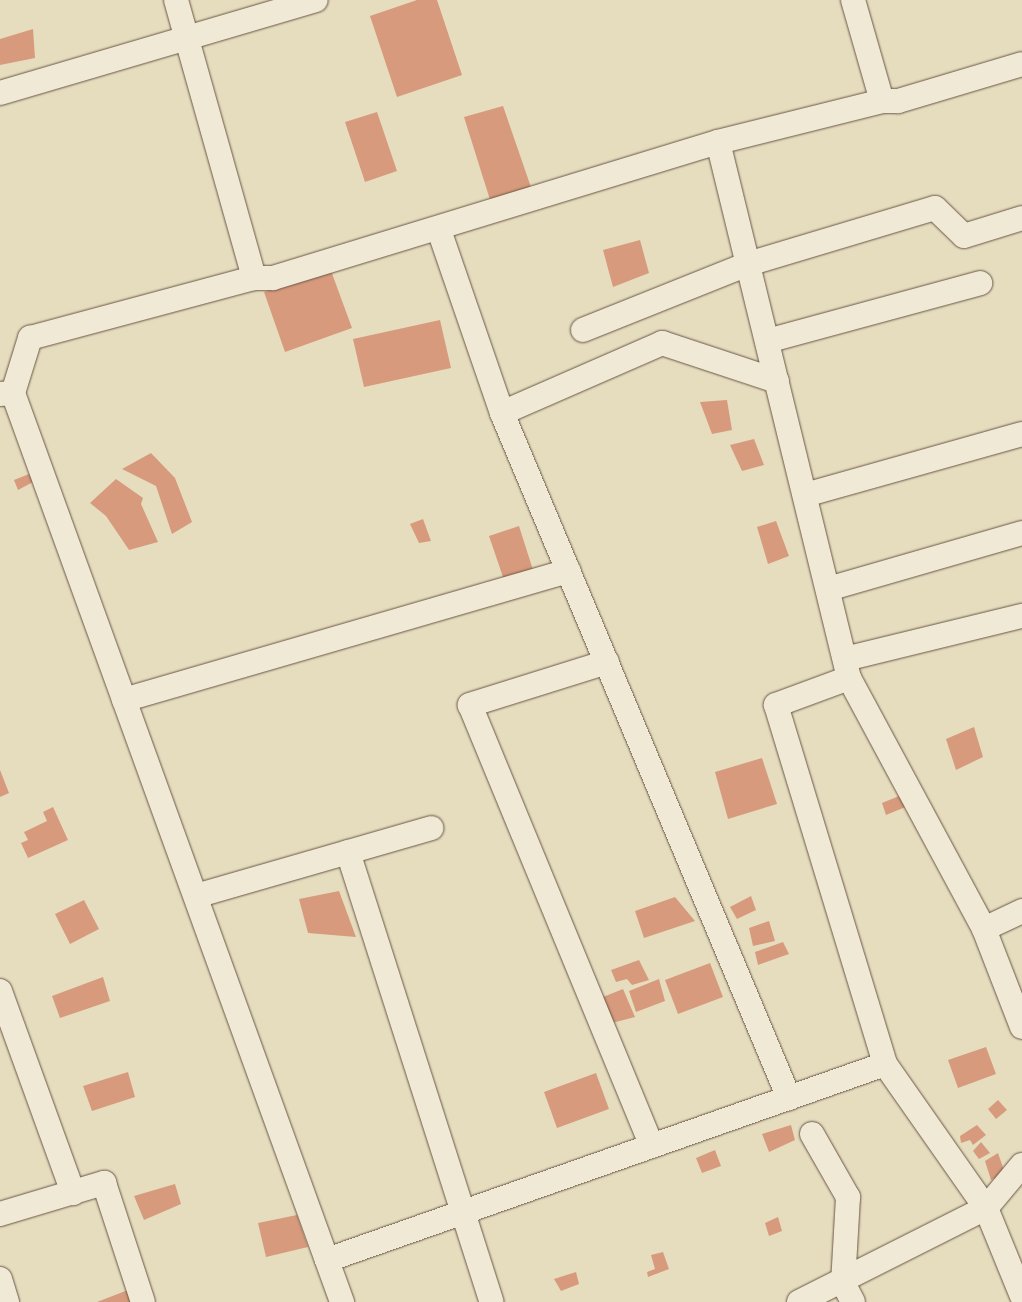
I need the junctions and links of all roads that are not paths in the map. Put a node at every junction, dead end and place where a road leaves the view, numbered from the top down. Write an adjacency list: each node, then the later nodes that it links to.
1 (176, 0): 4 (street)
2 (316, 0): 4 (street)
3 (853, 0): 7 (street)
4 (185, 36): 6 (street); 12 (street)
5 (1022, 64): 7 (street)
6 (0, 93)
7 (882, 100): 8 (street)
8 (718, 142): 10 (street); 11 (street)
9 (1022, 218): 11 (street)
10 (439, 230): 12 (street); 18 (street)
11 (748, 264): 14 (street); 15 (street)
12 (254, 278): 17 (street)
13 (980, 283): 15 (street)
14 (583, 330)
15 (767, 341): 16 (street)
16 (777, 381): 18 (street); 20 (street)
17 (7, 393): 27 (street)
18 (502, 413): 22 (street)
19 (1022, 434): 20 (street)
20 (805, 495): 23 (street)
21 (1022, 533): 23 (street)
22 (569, 572): 25 (street); 27 (street)
23 (828, 590): 26 (street)
24 (1022, 616): 26 (street)
25 (607, 662): 36 (street); 38 (street)
26 (847, 668): 32 (street); 35 (street)
27 (124, 700): 30 (street)
28 (431, 828): 29 (street)
29 (348, 852): 30 (street); 42 (street)
30 (196, 896): 45 (street)
31 (1022, 910): 32 (street)
32 (984, 929): 34 (street)
33 (0, 991): 40 (street)
34 (1022, 1027)
35 (885, 1064): 36 (street); 41 (street)
36 (788, 1098): 38 (street)
37 (812, 1134): 47 (street)
38 (652, 1146): 42 (street)
39 (1022, 1165): 41 (street)
40 (73, 1193): 43 (street); 50 (street)
41 (986, 1208): 44 (street); 47 (street)
42 (462, 1212): 45 (street); 52 (street)
43 (0, 1214)
44 (1014, 1255): 48 (street)
45 (327, 1260): 51 (street)
46 (0, 1279): 49 (street)
47 (848, 1292): 53 (street)
48 (1022, 1296)
49 (7, 1302)
50 (143, 1302)
51 (342, 1302)
52 (492, 1302)
53 (799, 1302)

